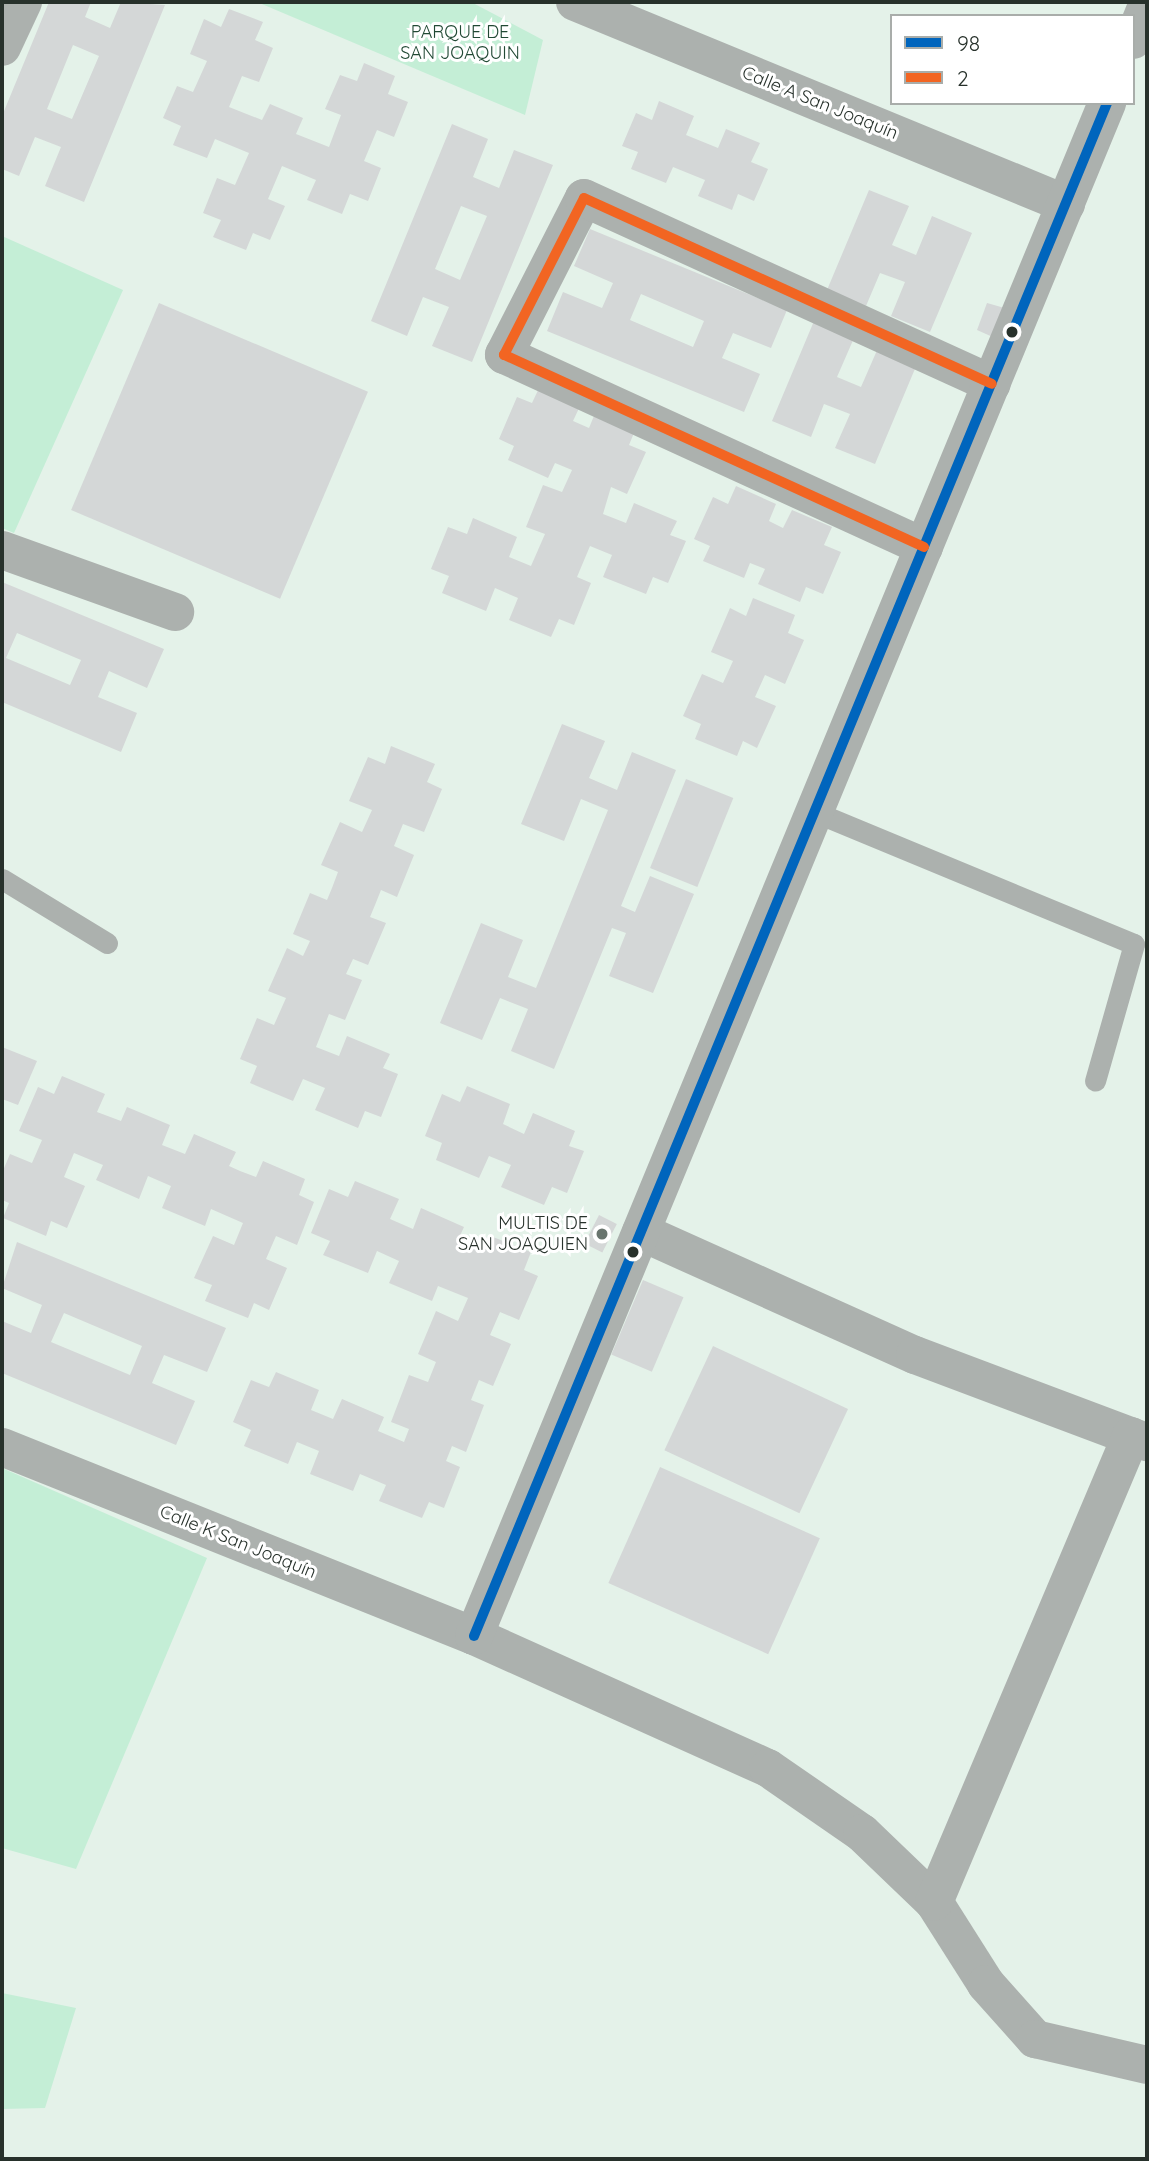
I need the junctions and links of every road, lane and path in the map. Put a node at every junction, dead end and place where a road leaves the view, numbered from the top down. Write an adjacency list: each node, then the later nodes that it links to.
1 (23, 2): 5 (street)
2 (575, 2): 7 (street, Calle A San Joaquín)
3 (1147, 6): 4 (street)
4 (1135, 35)
5 (2, 47)
6 (1106, 105): 7 (street)
7 (1066, 204): 8 (street)
8 (992, 384): 9 (street); 9 (street)
9 (924, 547): 12 (street)
10 (2, 550): 11 (street)
11 (175, 612)
12 (815, 812): 15 (lane); 16 (street)
13 (2, 879): 14 (lane)
14 (107, 943)
15 (1095, 1081)
16 (641, 1232): 17 (street); 19 (street)
17 (1139, 1439): 20 (street)
18 (2, 1447): 19 (street, Calle K San Joaquín)
19 (474, 1636): 20 (street, Calle K San Joaquín)
20 (933, 1902): 21 (street, Calle K San Joaquín)
21 (1147, 2065)

